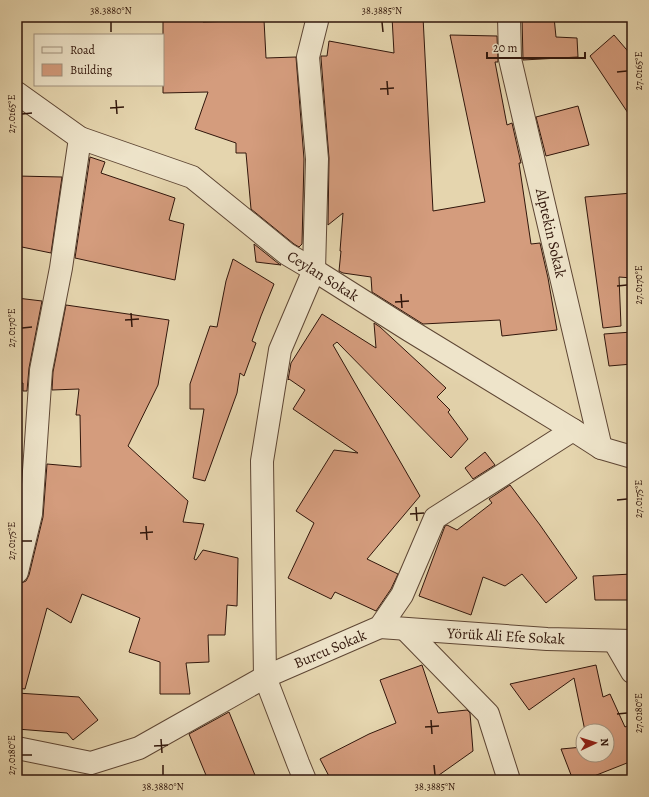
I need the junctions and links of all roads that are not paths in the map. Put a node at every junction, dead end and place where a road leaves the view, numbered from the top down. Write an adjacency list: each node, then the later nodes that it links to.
1 (318, 17): 5 (street)
2 (509, 17): 7 (street, Alptekin Sokak)
3 (17, 93): 4 (street, Ceylan Sokak)
4 (80, 138): 5 (street, Ceylan Sokak); 9 (street)
5 (314, 270): 6 (street, Ceylan Sokak); 14 (street)
6 (573, 430): 7 (street, Ceylan Sokak); 10 (street, Burcu Sokak)
7 (601, 448): 8 (street, Ceylan Sokak)
8 (632, 457)
9 (17, 572)
10 (380, 627): 11 (street, Yörük Ali Efe Sokak); 14 (street, Burcu Sokak)
11 (406, 630): 12 (street, Yörük Ali Efe Sokak); 17 (street)
12 (623, 641): 13 (street)
13 (632, 672)
14 (265, 677): 15 (street, Burcu Sokak); 16 (street)
15 (17, 748)
16 (305, 780)
17 (509, 780)

